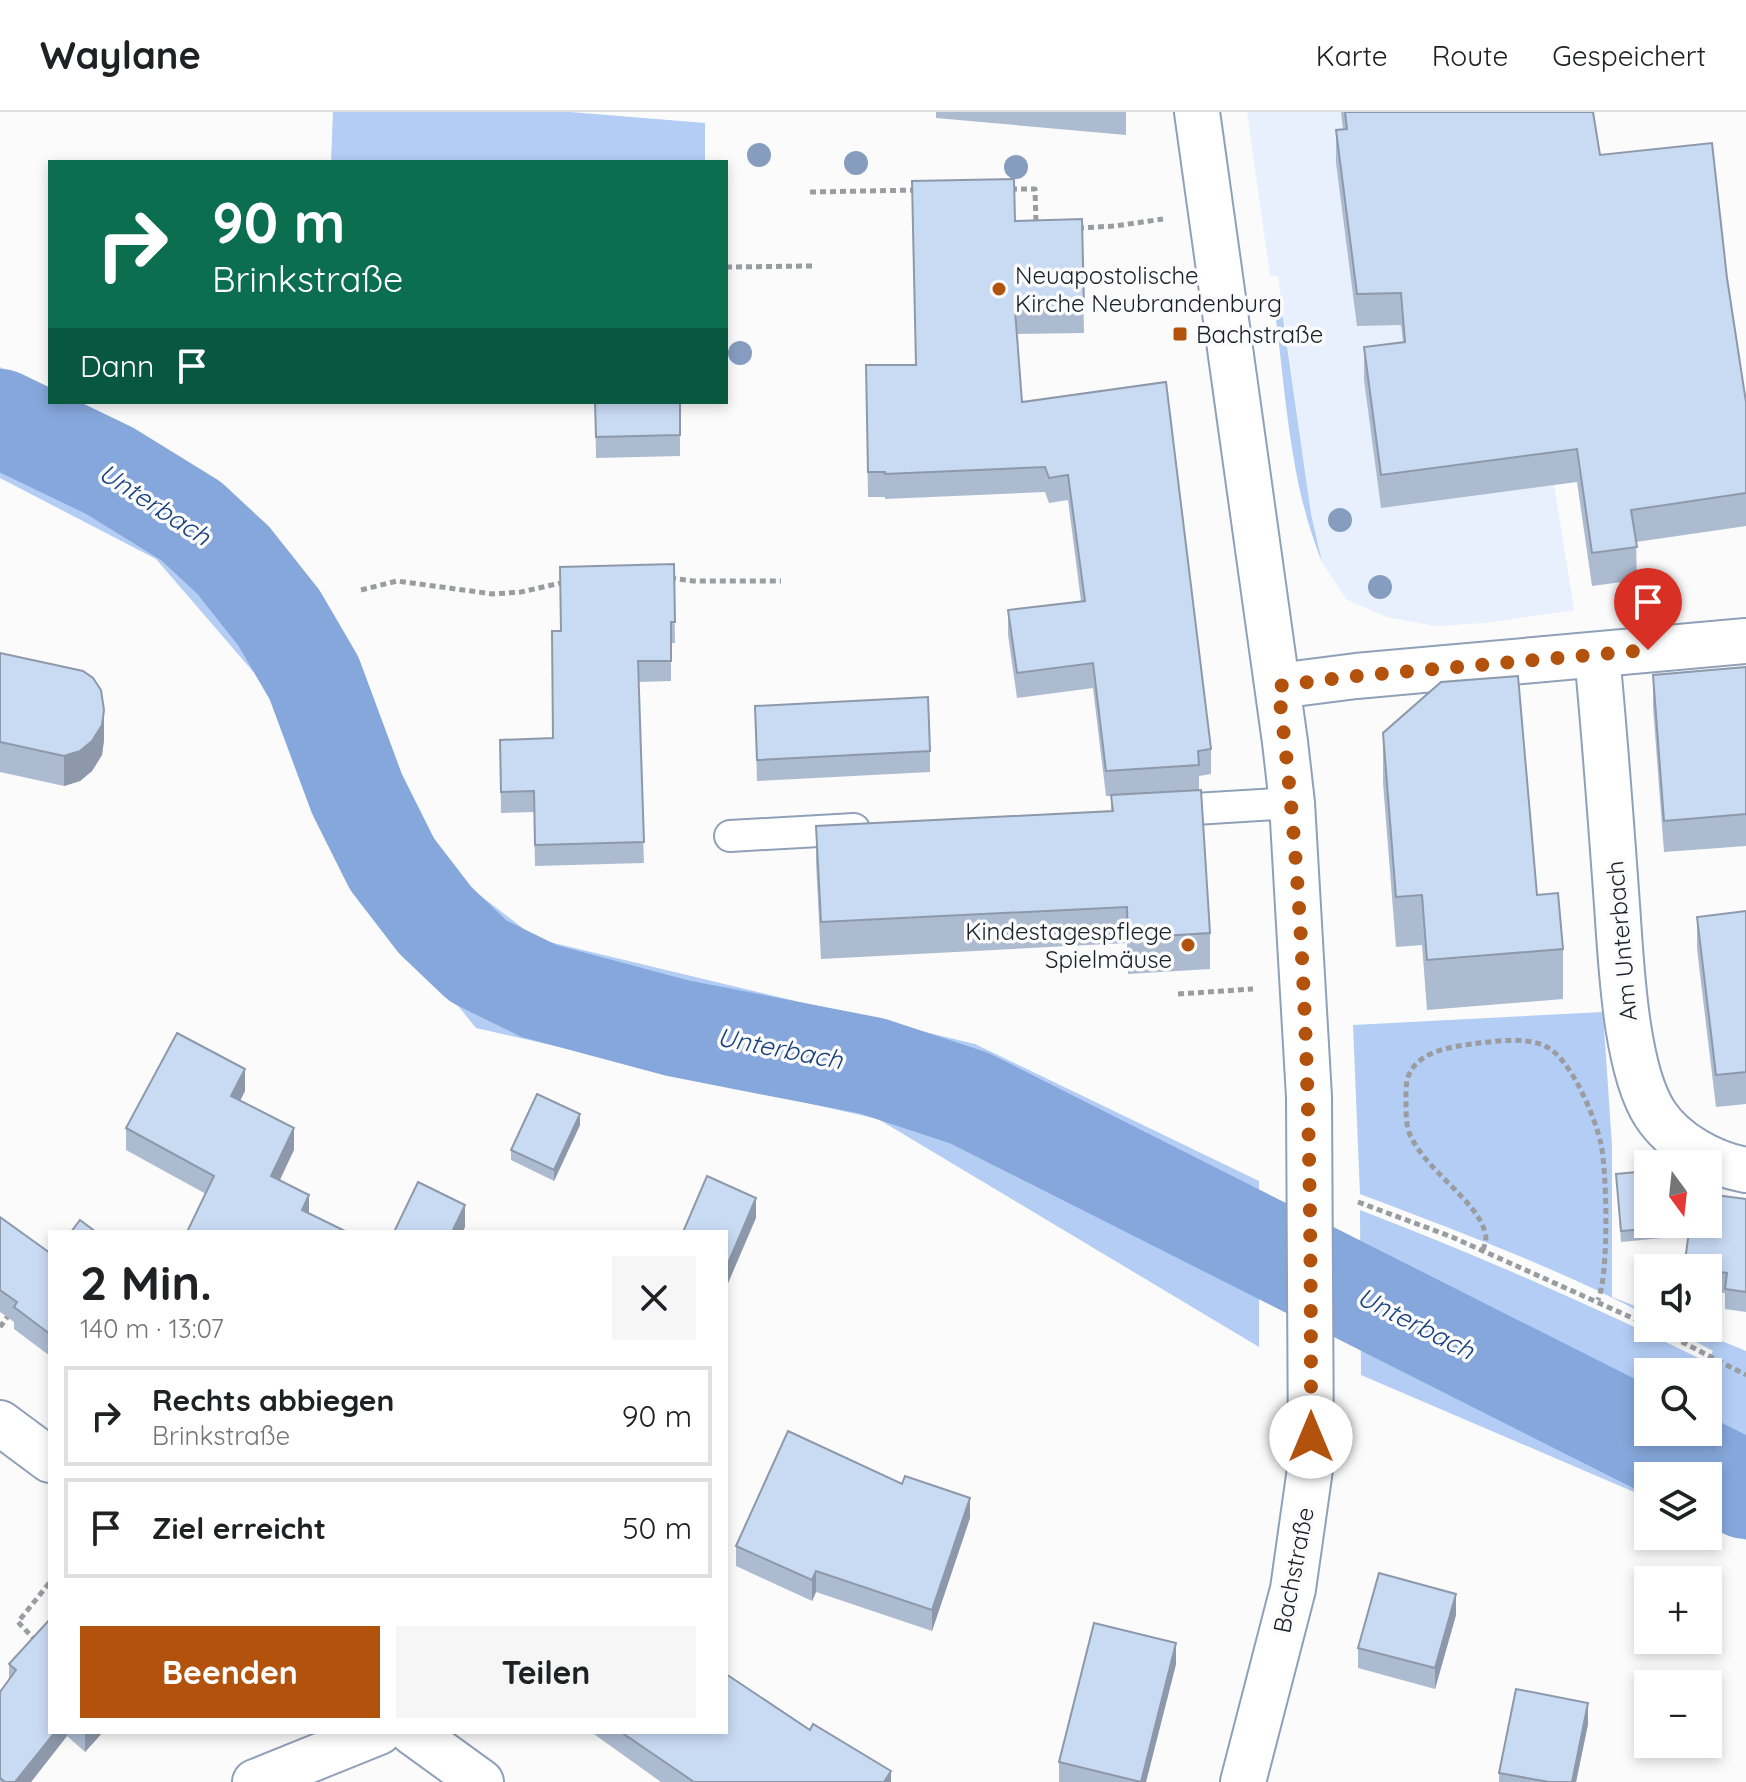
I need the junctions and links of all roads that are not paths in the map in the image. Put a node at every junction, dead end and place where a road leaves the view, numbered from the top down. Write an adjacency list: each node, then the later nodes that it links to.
1 (1197, 112): 4 (street, Bachstraße)
2 (1746, 641): 3 (street)
3 (1597, 655): 4 (street); 9 (street, Am Unterbach)
4 (1278, 686): 5 (street, Bachstraße)
5 (1292, 803): 6 (lane); 16 (street, Bachstraße)
6 (1136, 813)
7 (886, 827): 8 (lane)
8 (730, 836)
9 (1746, 1170)
10 (0, 1423): 11 (street)
11 (48, 1459)
12 (374, 1734): 14 (street)
13 (415, 1734): 15 (street)
14 (255, 1782)
15 (481, 1782)
16 (1243, 1782)

